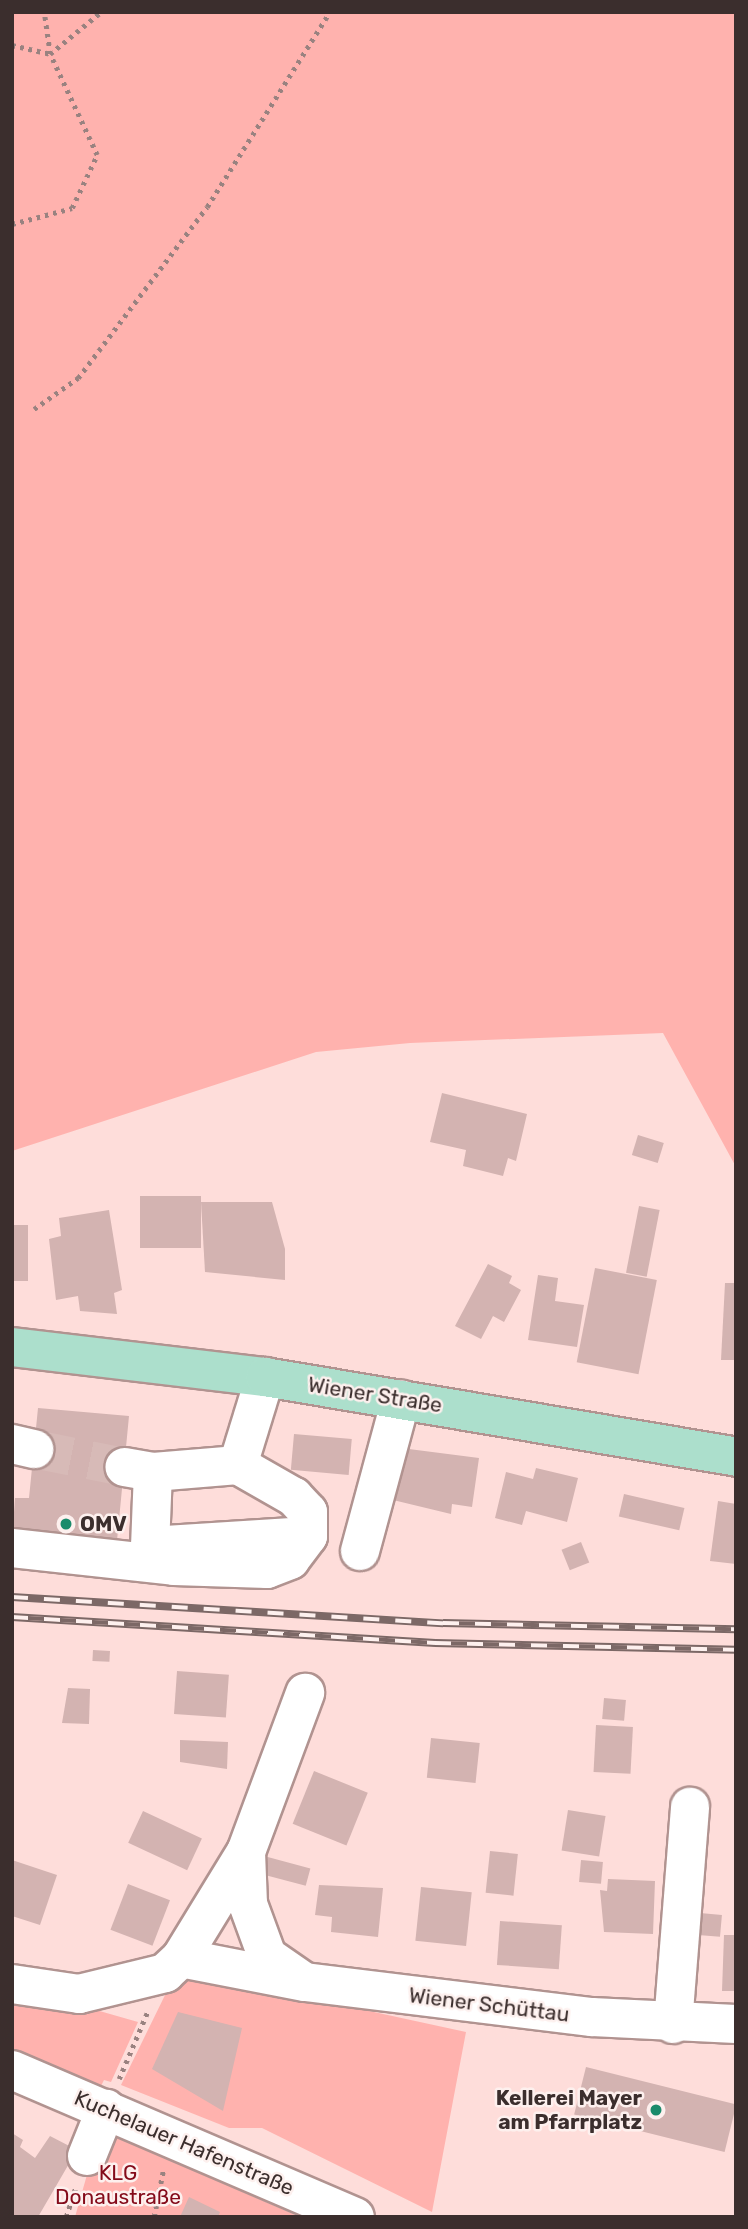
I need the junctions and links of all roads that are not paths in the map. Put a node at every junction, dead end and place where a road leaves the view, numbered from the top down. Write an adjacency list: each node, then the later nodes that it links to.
1 (12, 1347): 2 (main road, Wiener Straße)
2 (265, 1377): 3 (main road, Wiener Straße); 5 (street)
3 (401, 1399): 4 (main road, Wiener Straße); 8 (street)
4 (736, 1457)
5 (238, 1465): 6 (street); 6 (street)
6 (308, 1536): 7 (street)
7 (12, 1548)
8 (360, 1551)
9 (305, 1693): 11 (street, Wiener Schüttau)
10 (690, 1807): 15 (street)
11 (246, 1852): 12 (street, Wiener Schüttau); 13 (street, Wiener Schüttau)
12 (173, 1966): 13 (street, Wiener Schüttau); 14 (street, Wiener Schüttau)
13 (305, 1982): 15 (street, Wiener Schüttau)
14 (12, 1984)
15 (673, 2024): 16 (street, Wiener Schüttau)
16 (736, 2024)
17 (12, 2070): 18 (street, Kuchelauer Hafenstraße)
18 (106, 2109): 19 (street); 20 (street, Kuchelauer Hafenstraße)
19 (87, 2156)
20 (355, 2217)

